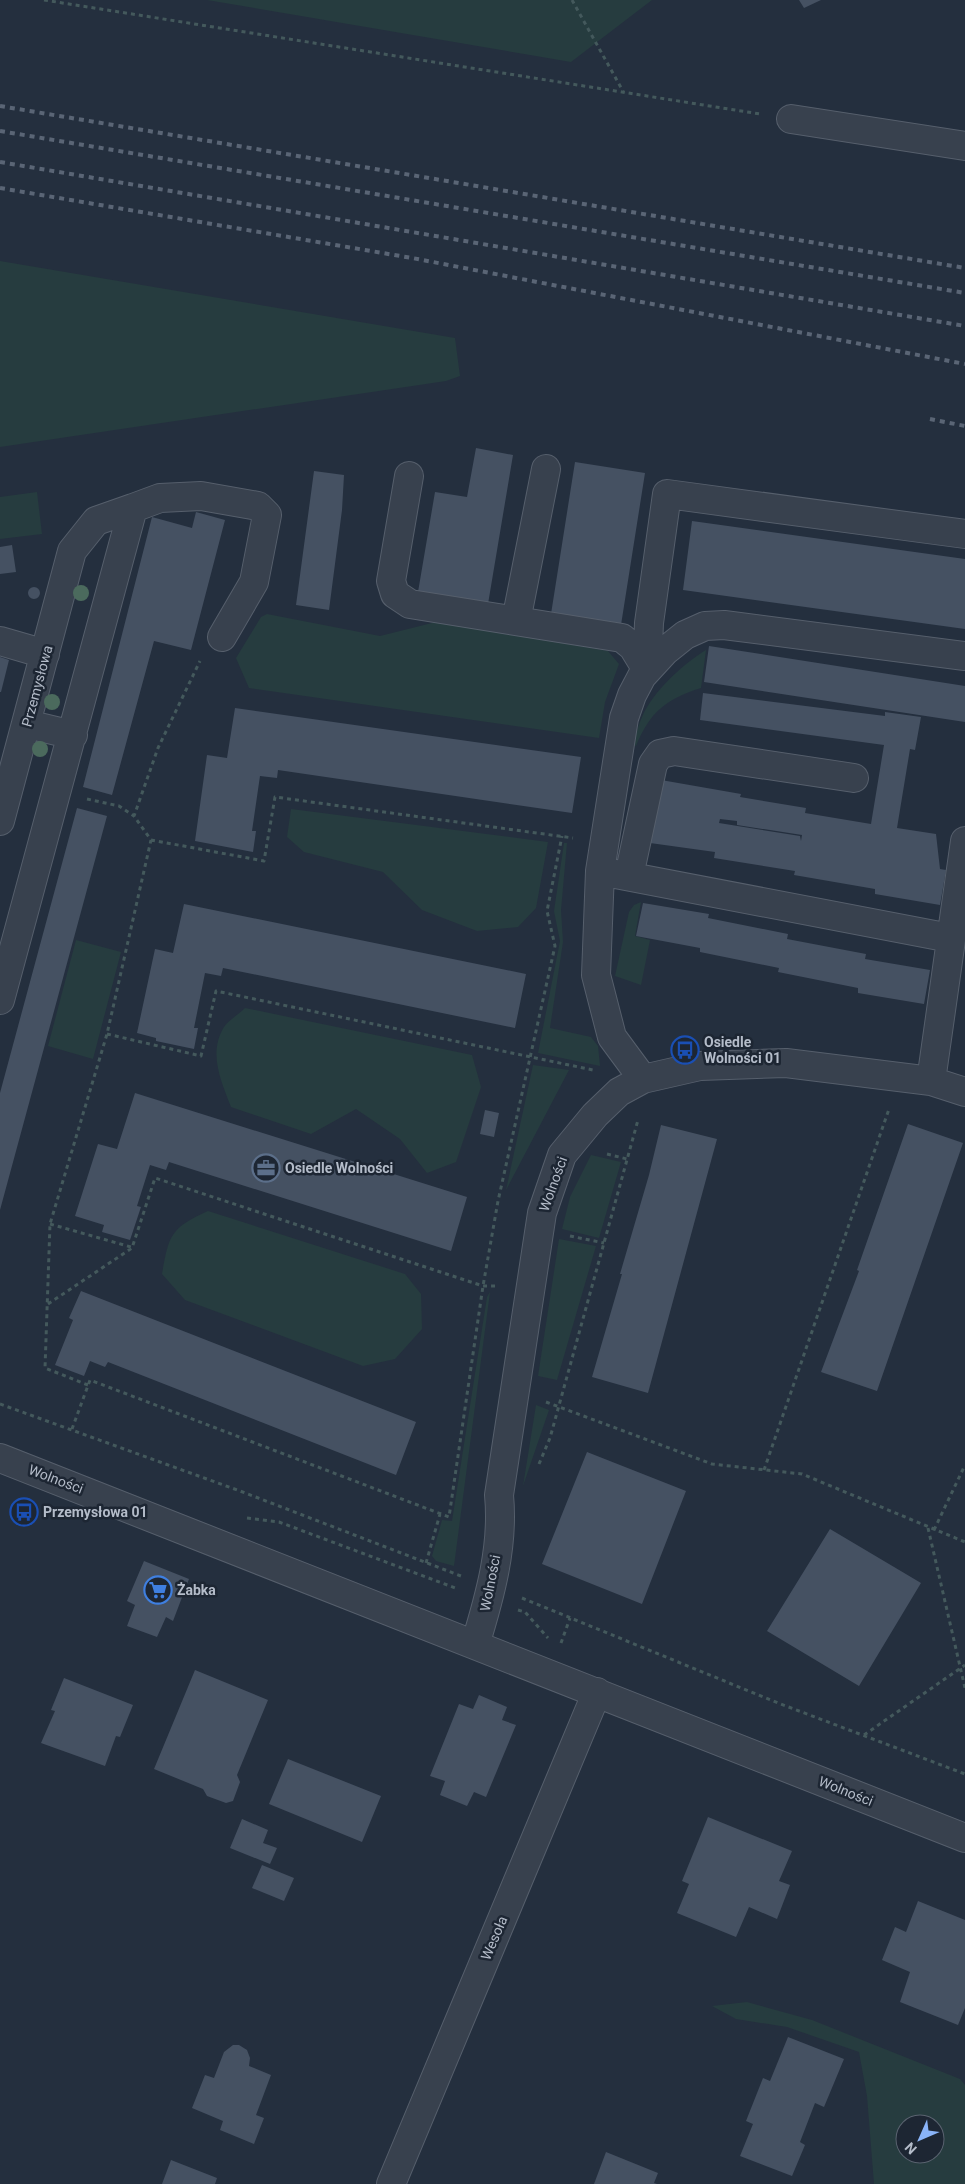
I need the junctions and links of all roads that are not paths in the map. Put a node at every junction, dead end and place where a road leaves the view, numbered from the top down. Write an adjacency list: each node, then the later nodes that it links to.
1 (790, 119): 2 (street)
2 (965, 146)
3 (546, 469): 7 (street)
4 (410, 476): 7 (street)
5 (133, 508): 8 (street); 10 (street, Przemysłowa); 14 (street)
6 (965, 534): 12 (street)
7 (516, 621): 12 (street)
8 (222, 637)
9 (0, 641): 10 (street)
10 (45, 654): 13 (street, Przemysłowa)
11 (965, 656): 12 (street)
12 (646, 670): 18 (street)
13 (27, 724): 14 (street); 16 (street, Przemysłowa)
14 (72, 735): 20 (street)
15 (854, 778): 19 (street)
16 (0, 821)
17 (965, 841): 21 (street)
18 (600, 871): 19 (street); 23 (street)
19 (629, 876): 21 (street)
20 (11, 920): 22 (street)
21 (950, 938): 24 (street)
22 (0, 1000)
23 (643, 1079): 24 (street, Wolności); 27 (street, Wolności)
24 (932, 1081): 25 (street, Wolności)
25 (965, 1092)
26 (0, 1458): 27 (street, Wolności)
27 (475, 1645): 28 (street, Wolności)
28 (597, 1692): 29 (street, Wolności); 30 (street, Wesoła)
29 (965, 1838)
30 (391, 2184)

